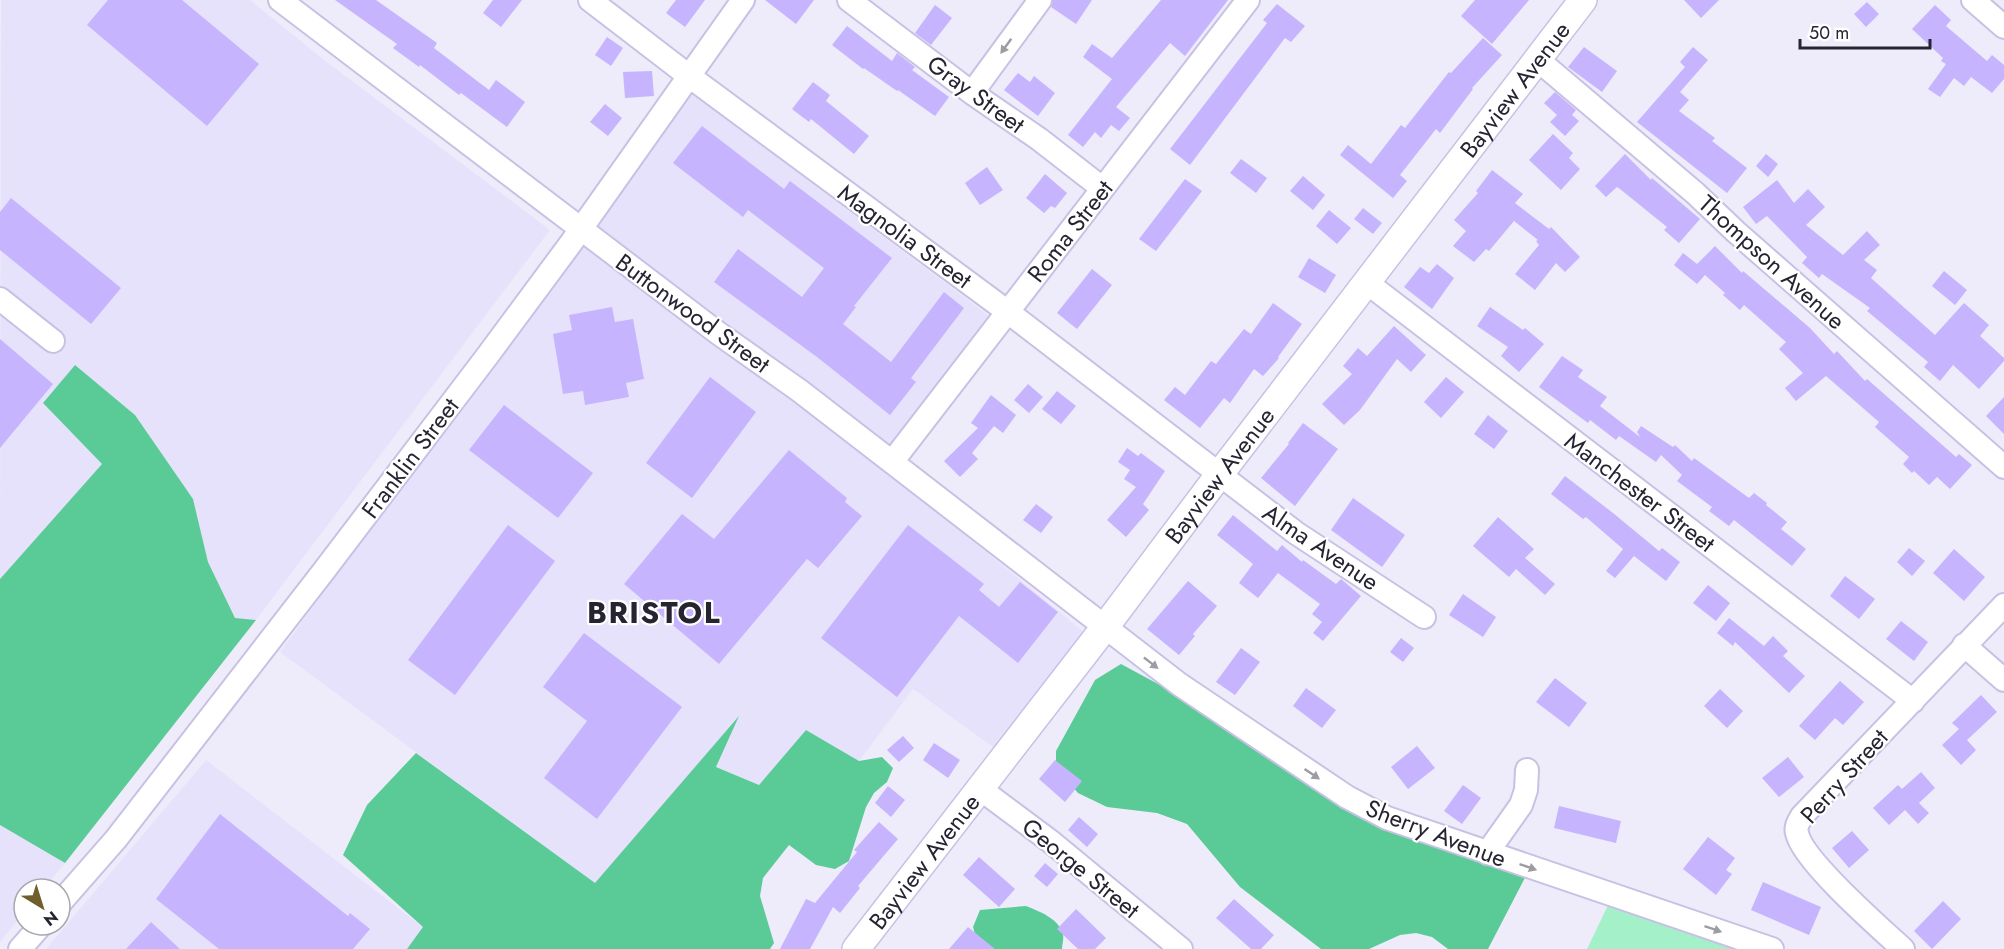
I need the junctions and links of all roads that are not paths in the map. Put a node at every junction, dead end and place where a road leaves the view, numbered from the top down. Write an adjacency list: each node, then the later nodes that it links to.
1 (280, 0): 14 (street, Buttonwood Street)
2 (590, 0): 11 (street, Magnolia Street)
3 (743, 0): 11 (street, Franklin Street)
4 (849, 0): 12 (street, Gray Street)
5 (1040, 0): 12 (street, one-way to 12)
6 (1248, 0): 13 (street, Roma Street)
7 (1583, 0): 10 (main road, Bayview Avenue)
8 (1973, 0): 9 (street)
9 (2004, 27)
10 (1538, 60): 15 (main road, Bayview Avenue); 20 (street, Thompson Avenue)
11 (689, 76): 14 (street, Franklin Street); 17 (street, Magnolia Street)
12 (972, 93): 13 (street, Gray Street)
13 (1102, 188): 17 (street, Roma Street)
14 (580, 230): 19 (street, Buttonwood Street); 31 (street, Franklin Street)
15 (1366, 282): 21 (main road, Bayview Avenue); 27 (street, Manchester Street)
16 (0, 299): 18 (street)
17 (1008, 312): 19 (street, Roma Street); 21 (street, Magnolia Street)
18 (53, 340)
19 (892, 462): 24 (street, Buttonwood Street)
20 (2004, 467)
21 (1219, 475): 23 (street, Alma Avenue); 24 (main road, Bayview Avenue)
22 (2004, 605): 25 (street, Perry Street)
23 (1424, 617)
24 (1105, 627): 29 (main road, Bayview Avenue); 30 (street, Sherry Avenue, one-way to 30)
25 (1964, 645): 26 (street); 27 (street, Perry Street)
26 (2004, 680)
27 (1913, 701): 37 (street, Perry Street)
28 (1527, 770): 30 (street)
29 (979, 788): 34 (main road, Bayview Avenue); 35 (street, George Street)
30 (1487, 853): 36 (street, Sherry Avenue, one-way to 36)
31 (72, 889)
32 (30, 937): 33 (street)
33 (20, 949)
34 (856, 949)
35 (1181, 949)
36 (1772, 949)
37 (1903, 949)

